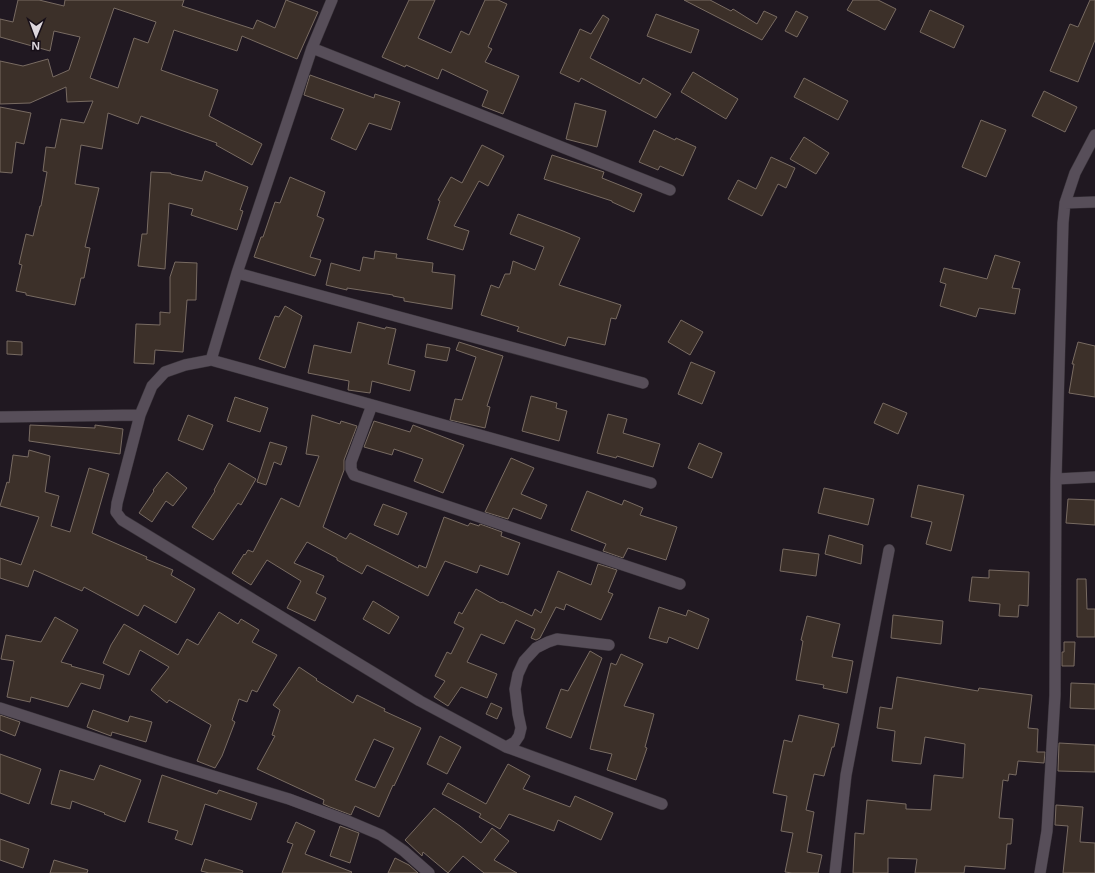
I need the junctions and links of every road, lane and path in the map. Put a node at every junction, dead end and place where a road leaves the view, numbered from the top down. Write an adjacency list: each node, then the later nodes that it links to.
1 (332, 0): 2 (street)
2 (312, 48): 4 (street); 7 (street)
3 (1095, 135): 6 (street)
4 (670, 190)
5 (1095, 202): 6 (street)
6 (1065, 203): 14 (street)
7 (237, 273): 8 (street); 9 (street)
8 (211, 360): 10 (street); 11 (street)
9 (643, 383)
10 (372, 405): 15 (street); 17 (street)
11 (140, 415): 12 (street); 20 (street)
12 (0, 417)
13 (1095, 477): 14 (street)
14 (1056, 479): 24 (street)
15 (651, 483)
16 (889, 550): 23 (street)
17 (680, 584)
18 (609, 645): 20 (street)
19 (0, 708): 22 (street)
20 (506, 746): 21 (street)
21 (662, 804)
22 (430, 873)
23 (835, 873)
24 (1040, 873)

